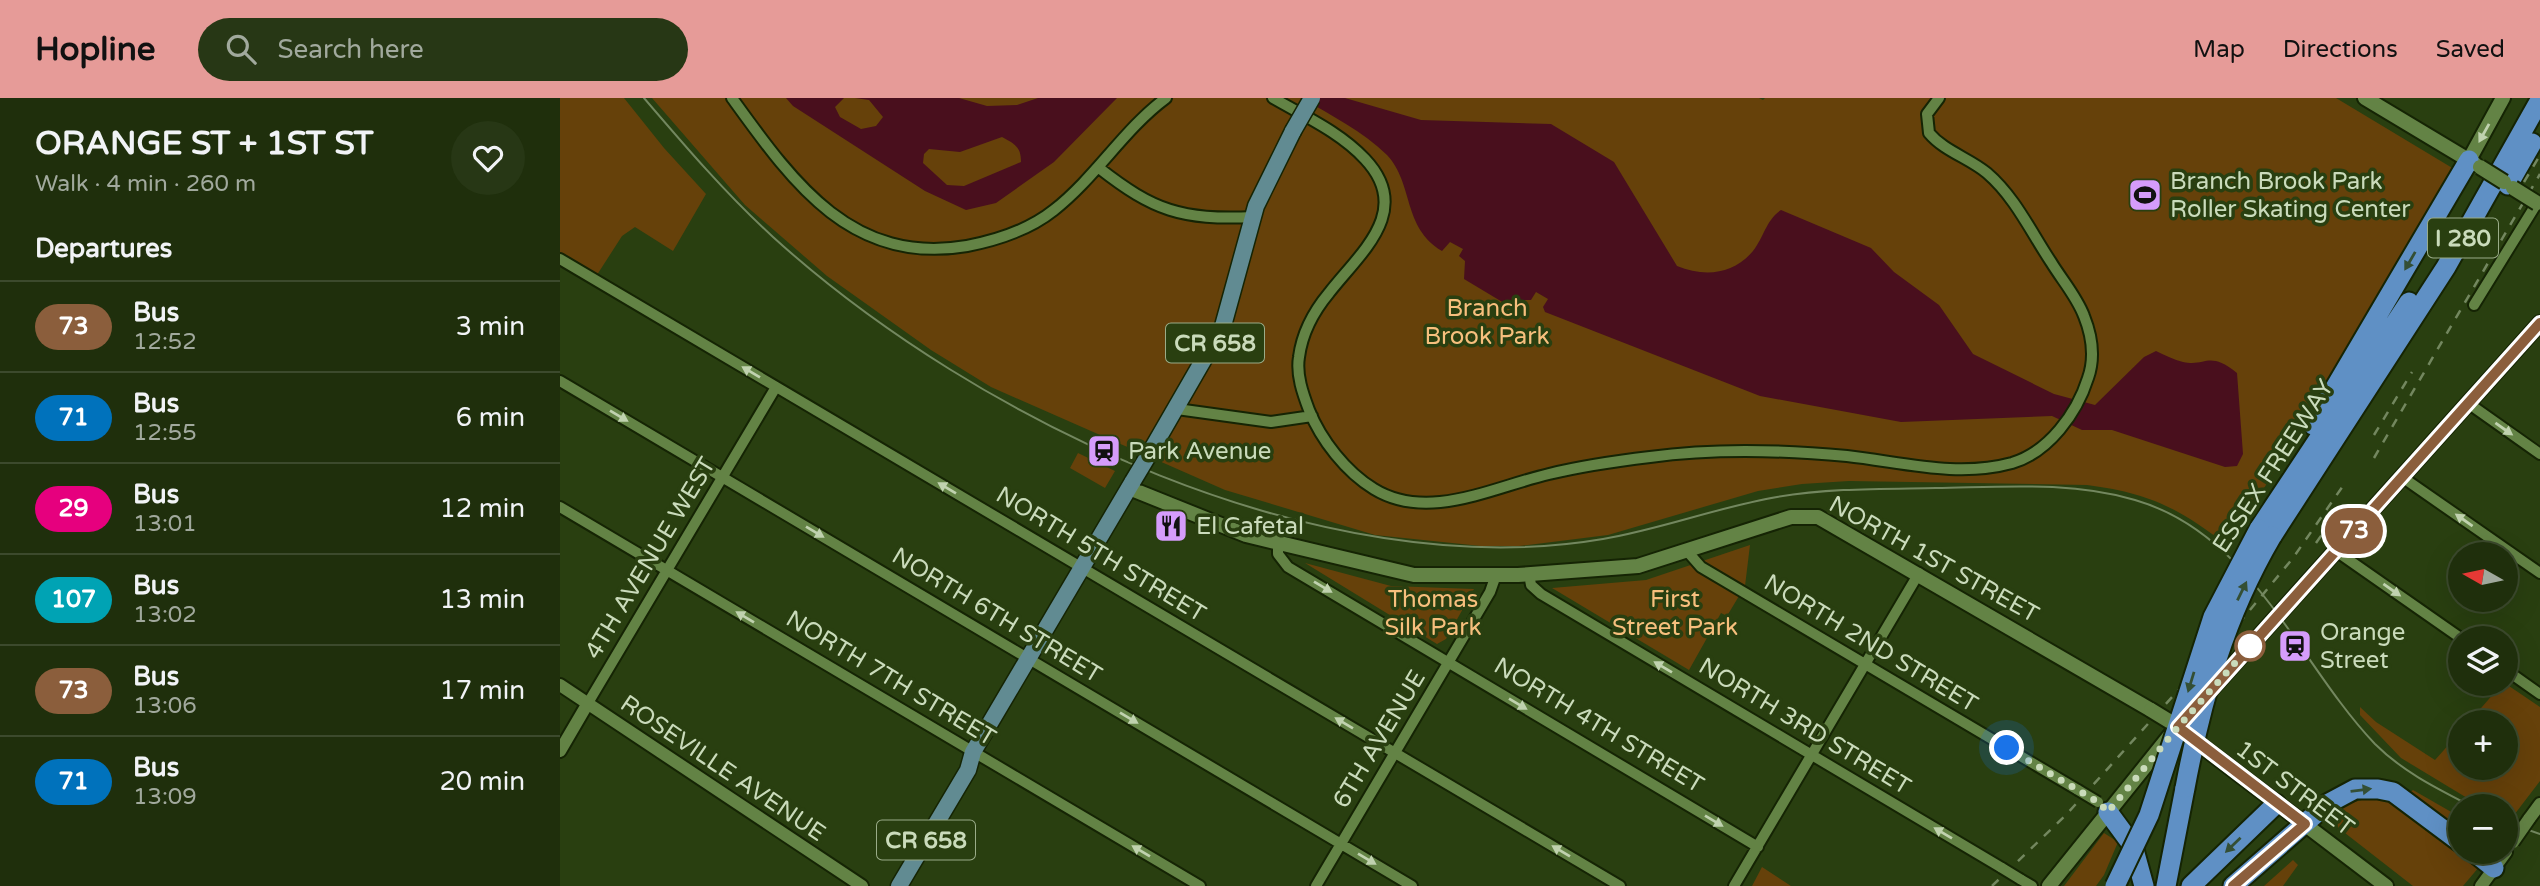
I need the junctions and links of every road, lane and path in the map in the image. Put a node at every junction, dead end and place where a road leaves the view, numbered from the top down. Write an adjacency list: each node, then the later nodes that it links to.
1 (732, 98): 12 (street)
2 (1166, 98): 12 (street)
3 (1273, 98): 23 (street)
4 (1312, 98): 15 (main road, CR 658, bridge)
5 (1939, 98): 23 (street)
6 (2365, 98): 11 (main road)
7 (2526, 98): 29 (highway, ESSEX FREEWAY / I 280)
8 (2540, 100): 29 (highway, ESSEX FREEWAY / I 280)
9 (2504, 101): 11 (main road, one-way to 11)
10 (2540, 128): 13 (highway)
11 (2475, 164): 13 (main road, bridge); 29 (highway, one-way to 29)
12 (1099, 168): 15 (street)
13 (2508, 185): 14 (main road, bridge)
14 (2539, 201): 17 (street)
15 (1253, 217): 22 (main road, CR 658)
16 (560, 259): 20 (street, NORTH 5TH STREET, one-way to 16)
17 (2474, 305)
18 (2539, 328): 21 (main road)
19 (560, 381): 25 (street, NORTH 6TH STREET, one-way to 25)
20 (776, 387): 25 (street, 4TH AVENUE WEST); 33 (street, NORTH 5TH STREET, one-way to 20)
21 (2469, 403): 24 (street, one-way to 24); 26 (main road)
22 (1177, 409): 23 (street); 27 (main road, CR 658, bridge)
23 (1312, 416)
24 (2540, 454)
25 (722, 477): 34 (street, 4TH AVENUE WEST); 40 (street, NORTH 6TH STREET, one-way to 40)
26 (2402, 477): 32 (main road); 36 (street, one-way to 26)
27 (1131, 484): 30 (main road); 33 (main road, CR 658)
28 (560, 507): 34 (street, NORTH 7TH STREET)
29 (2262, 529): 59 (highway, ESSEX FREEWAY / I 280, one-way to 59, bridge); 62 (highway, ESSEX FREEWAY / I 280, one-way to 29, bridge)
30 (1278, 543): 38 (main road, NORTH 1ST STREET); 41 (street, NORTH 4TH STREET, one-way to 41)
31 (1688, 551): 35 (main road, NORTH 1ST STREET); 37 (main road, NORTH 1ST STREET); 42 (street, NORTH 2ND STREET)
32 (2336, 551): 39 (street, one-way to 39); 47 (main road)
33 (1082, 568): 40 (main road, CR 658); 50 (street, NORTH 5TH STREET, one-way to 33)
34 (666, 570): 46 (street, 4TH AVENUE WEST); 49 (street, NORTH 7TH STREET, one-way to 34)
35 (1919, 573): 42 (street); 47 (main road, NORTH 1ST STREET, bridge)
36 (2540, 573)
37 (1529, 574): 38 (main road, NORTH 1ST STREET); 51 (street, NORTH 3RD STREET, one-way to 37)
38 (1496, 575): 41 (street, 6TH AVENUE)
39 (2448, 629)
40 (1028, 658): 49 (main road, CR 658); 58 (street, NORTH 6TH STREET, one-way to 58)
41 (1448, 662): 50 (street, 6TH AVENUE); 60 (street, NORTH 4TH STREET, one-way to 60)
42 (1865, 664): 51 (street); 54 (street, NORTH 2ND STREET, bridge)
43 (2518, 678): 45 (street)
44 (560, 685): 46 (street, ROSEVILLE AVENUE)
45 (2540, 694)
46 (588, 704): 48 (street, 4TH AVENUE WEST); 63 (street, ROSEVILLE AVENUE)
47 (2173, 724): 52 (main road, 1ST STREET); 54 (main road)
48 (560, 751)
49 (973, 751): 64 (main road, CR 658); 65 (main road, CR 658); 66 (street, NORTH 7TH STREET, one-way to 49)
50 (1395, 753): 58 (street, 6TH AVENUE); 69 (street, NORTH 5TH STREET, one-way to 50)
51 (1812, 755): 60 (street); 71 (street, NORTH 3RD STREET, one-way to 51, bridge)
52 (2276, 804): 55 (main road, 1ST STREET); 76 (highway, one-way to 76)
53 (2540, 804): 57 (street, bridge)
54 (2103, 807): 72 (main road); 75 (highway)
55 (2305, 824): 56 (highway, one-way to 56); 77 (highway); 78 (main road, 1ST STREET)
56 (2448, 832)
57 (2518, 835)
58 (1341, 844): 67 (street, 6TH AVENUE); 68 (street, NORTH 6TH STREET, one-way to 68)
59 (2136, 845): 73 (highway, bridge); 74 (highway, ESSEX FREEWAY / I 280, bridge)
60 (1758, 847): 70 (street)
61 (2498, 864): 79 (street)
62 (2167, 884)
63 (862, 886)
64 (888, 886)
65 (899, 886)
66 (1200, 886)
67 (1316, 886)
68 (1412, 886)
69 (1620, 886)
70 (1734, 886)
71 (2032, 886)
72 (2049, 886)
73 (2106, 886)
74 (2115, 886)
75 (2144, 886)
76 (2190, 886)
77 (2233, 886)
78 (2386, 886)
79 (2481, 886)

